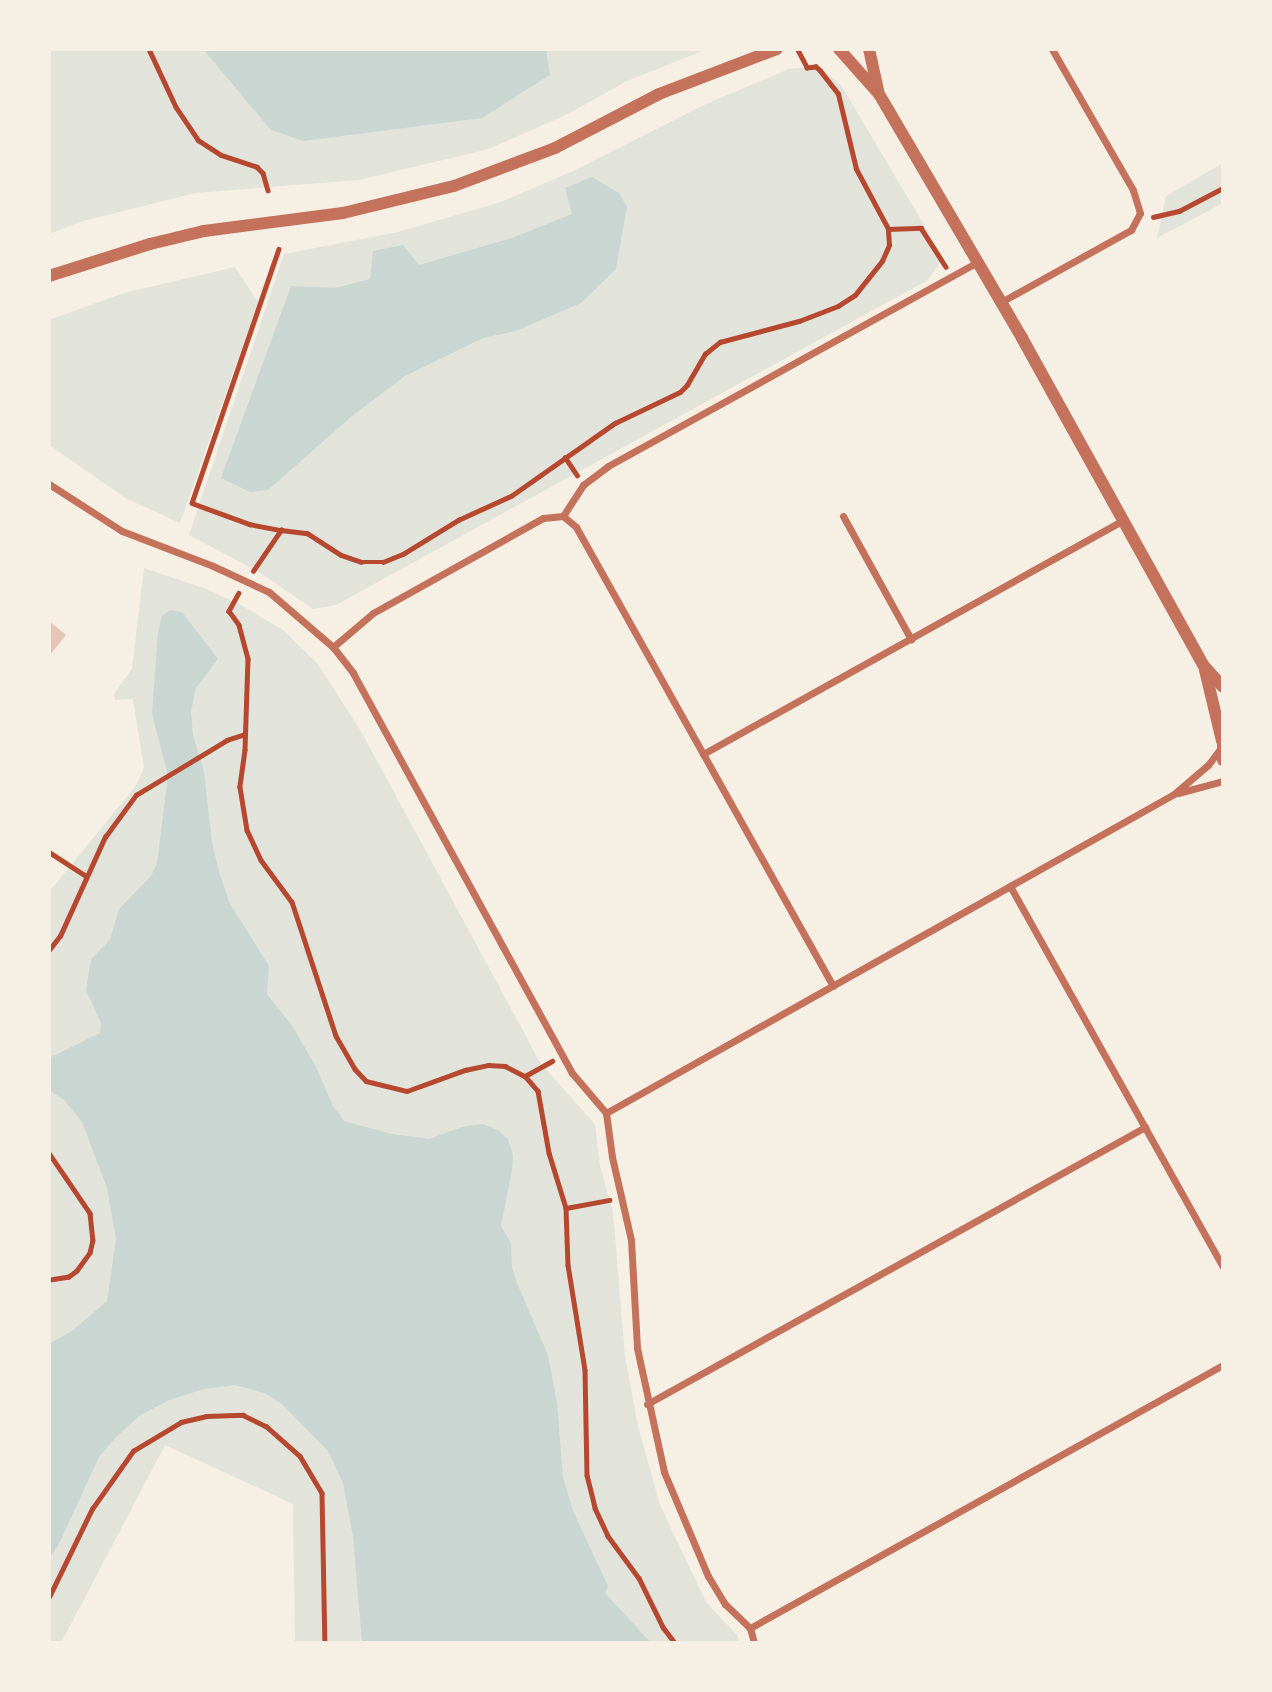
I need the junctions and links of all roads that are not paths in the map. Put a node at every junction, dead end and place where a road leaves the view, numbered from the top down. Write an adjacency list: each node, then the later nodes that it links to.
1 (755, 49): 6 (street)
2 (777, 49): 6 (street)
3 (839, 49): 7 (street)
4 (869, 49): 7 (street)
5 (1052, 49): 10 (street)
6 (739, 61): 9 (street)
7 (879, 94): 8 (street)
8 (975, 263): 10 (street); 12 (street)
9 (49, 278)
10 (1000, 303): 14 (street)
11 (49, 484): 16 (street)
12 (563, 516): 16 (street); 20 (street)
13 (843, 516): 15 (street)
14 (1124, 520): 15 (street); 17 (street)
15 (911, 639): 20 (street)
16 (333, 647): 25 (street)
17 (1204, 666): 18 (street); 19 (street)
18 (1223, 687)
19 (1222, 747): 22 (street)
20 (703, 754): 24 (street)
21 (1223, 781): 22 (street)
22 (1174, 794): 23 (street)
23 (1010, 886): 24 (street); 26 (street)
24 (833, 986): 25 (street)
25 (606, 1114): 29 (street)
26 (1144, 1127): 27 (street); 29 (street)
27 (1223, 1267)
28 (1223, 1364): 30 (street)
29 (647, 1404): 30 (street)
30 (750, 1628): 31 (street)
31 (754, 1643)

